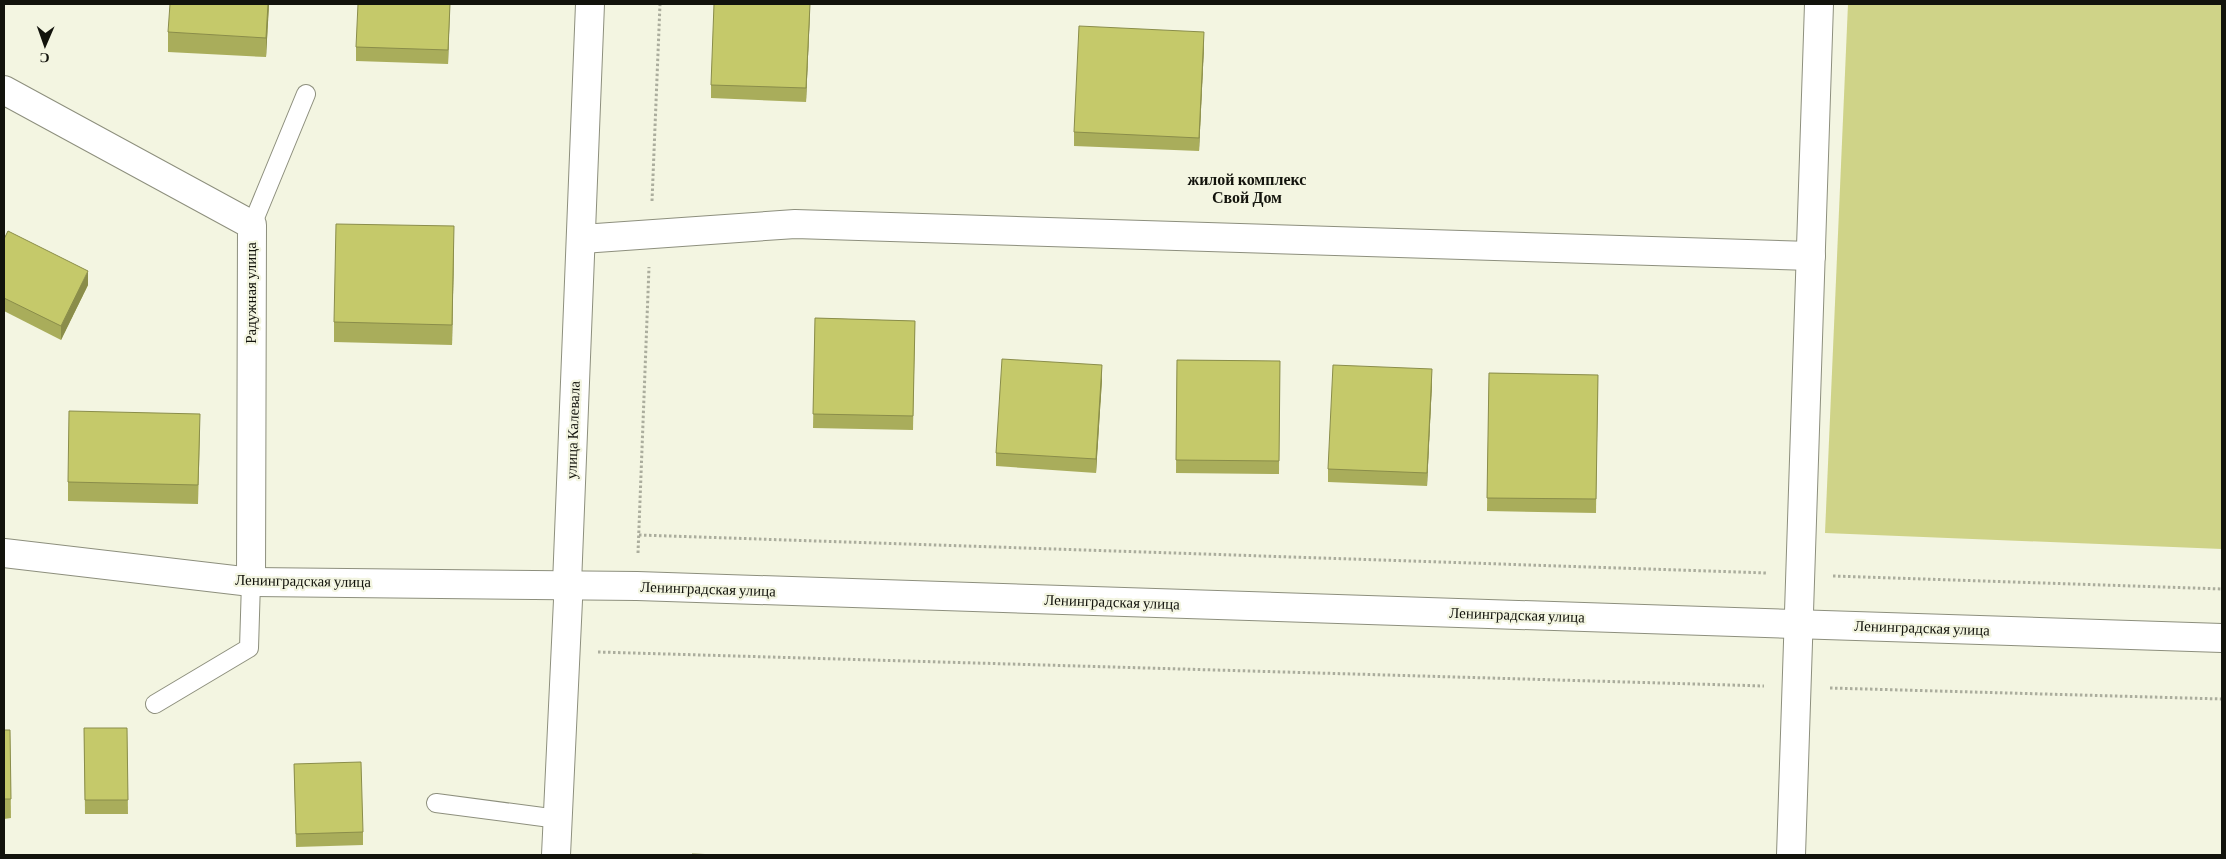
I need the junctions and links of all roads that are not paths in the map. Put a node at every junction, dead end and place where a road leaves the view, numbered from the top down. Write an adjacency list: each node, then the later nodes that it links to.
1 (590, 4): 6 (street, улица Калевала)
2 (1819, 4): 7 (street)
3 (4, 90): 5 (street, Радужная улица)
4 (306, 94): 5 (lane)
5 (252, 225): 9 (street, Радужная улица)
6 (582, 239): 7 (street); 10 (street, улица Калевала)
7 (1811, 256): 11 (street)
8 (4, 553): 9 (street, Ленинградская улица)
9 (251, 582): 10 (street, Ленинградская улица); 13 (lane)
10 (567, 584): 11 (street, Ленинградская улица); 15 (street, улица Калевала)
11 (1799, 624): 12 (street, Ленинградская улица); 17 (street)
12 (2222, 638)
13 (155, 704)
14 (436, 803): 15 (lane)
15 (558, 819): 16 (street, улица Калевала)
16 (556, 855)
17 (1791, 855)

